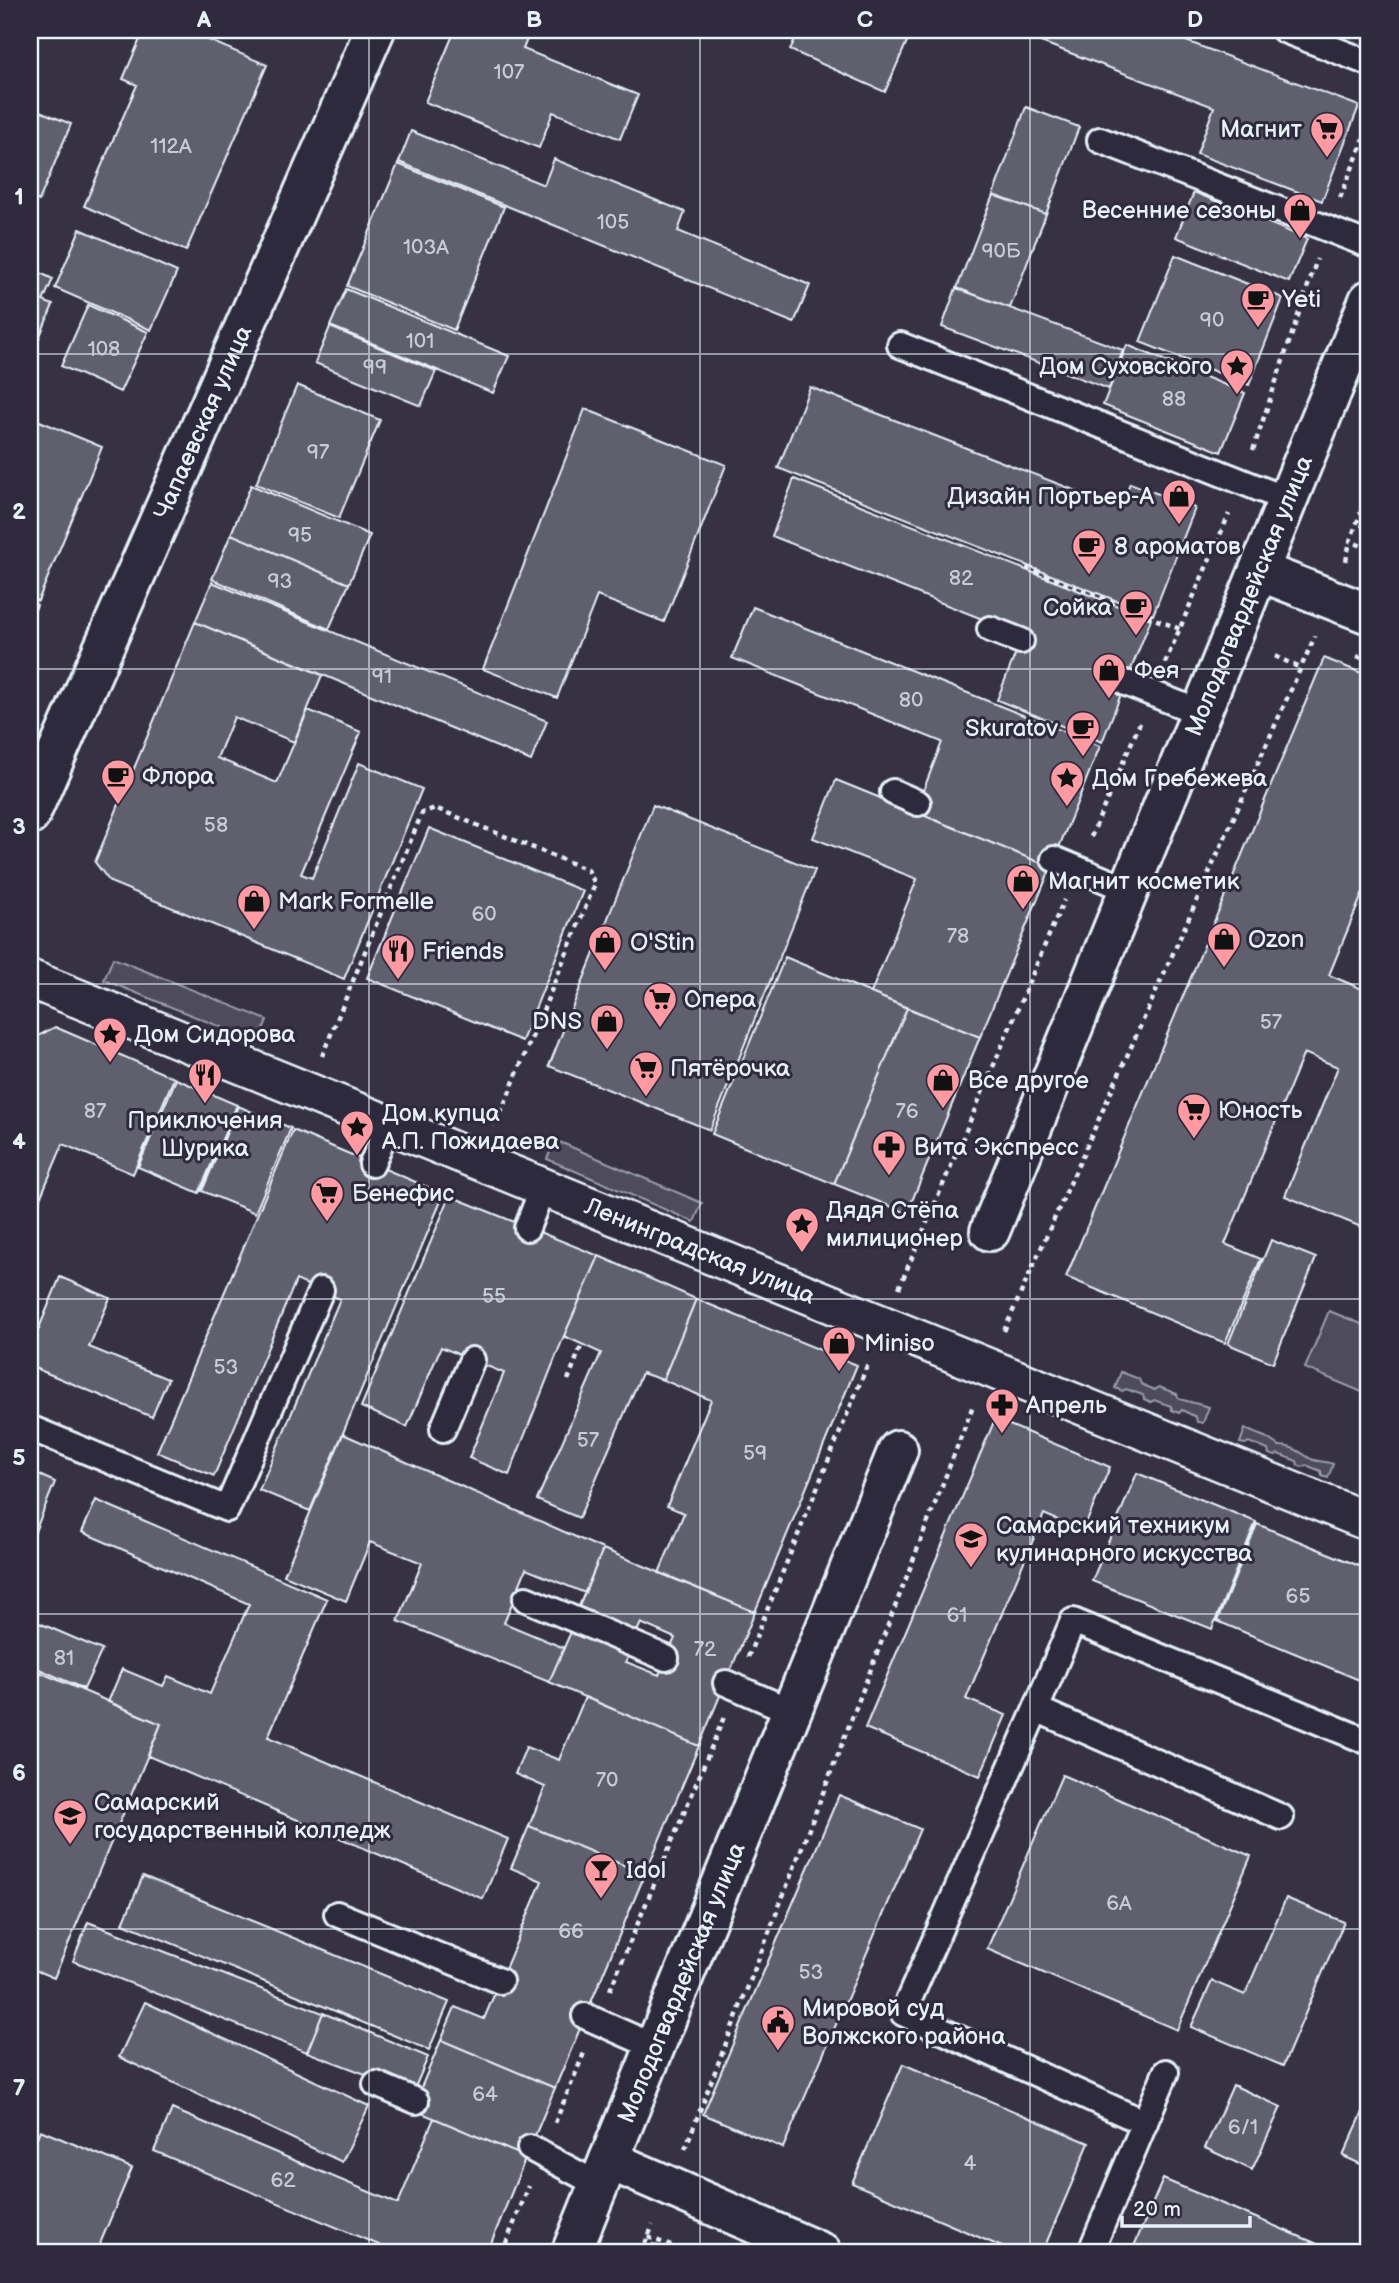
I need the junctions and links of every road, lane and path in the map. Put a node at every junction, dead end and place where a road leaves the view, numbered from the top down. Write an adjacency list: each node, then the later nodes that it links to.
1 (376, 30): 28 (street, Чапаевская улица)
2 (1284, 30): 3 (lane)
3 (1369, 63)
4 (1369, 127): 6 (path)
5 (1100, 140): 6 (lane)
6 (1327, 228): 7 (lane); 10 (path)
7 (1369, 244)
8 (1369, 300): 12 (street, Молодогвардейская улица)
9 (900, 345): 10 (lane)
10 (1242, 483): 12 (lane); 19 (path)
11 (1369, 491): 13 (path)
12 (1288, 500): 16 (street, Молодогвардейская улица)
13 (1350, 541): 14 (path); 17 (path)
14 (1369, 549)
15 (1026, 568): 19 (path)
16 (1259, 571): 17 (street); 25 (street, Молодогвардейская улица)
17 (1353, 608): 22 (path)
18 (990, 629): 20 (lane)
19 (1180, 629): 24 (path)
20 (1021, 642)
21 (1275, 656): 22 (path)
22 (1300, 668): 44 (path)
23 (1126, 683): 24 (lane)
24 (1153, 693): 25 (lane); 30 (path)
25 (1201, 713): 31 (street, Молодогвардейская улица)
26 (893, 792): 27 (lane)
27 (918, 803)
28 (30, 815)
29 (1055, 859): 30 (lane)
30 (1078, 868): 31 (lane); 41 (path)
31 (1129, 890): 39 (street, Молодогвардейская улица)
32 (30, 979): 33 (street, Ленинградская улица)
33 (307, 1092): 34 (street, Ленинградская улица); 35 (path)
34 (388, 1125): 35 (street, Ленинградская улица); 36 (lane)
35 (481, 1162): 37 (street, Ленинградская улица)
36 (372, 1164)
37 (543, 1187): 38 (lane); 41 (street, Ленинградская улица)
38 (527, 1228)
39 (990, 1231)
40 (321, 1290): 46 (lane)
41 (883, 1325): 44 (street, Ленинградская улица); 52 (path)
42 (582, 1344): 45 (path)
43 (472, 1360): 47 (lane)
44 (988, 1368): 49 (street, Ленинградская улица); 67 (path)
45 (568, 1380)
46 (30, 1428)
47 (443, 1429)
48 (898, 1450): 54 (street, Молодогвардейская улица)
49 (1369, 1522)
50 (526, 1599): 51 (lane)
51 (666, 1658)
52 (731, 1685): 54 (lane); 59 (path)
53 (1036, 1709): 55 (lane); 56 (lane); 64 (lane)
54 (791, 1712): 60 (street, Молодогвардейская улица)
55 (1369, 1742)
56 (1281, 1817)
57 (337, 1914): 58 (lane)
58 (500, 1982)
59 (591, 2019): 60 (lane); 65 (path)
60 (655, 2047): 66 (street, Молодогвардейская улица)
61 (1166, 2072): 64 (lane)
62 (376, 2084): 63 (lane)
63 (416, 2101)
64 (1145, 2123): 74 (lane)
65 (536, 2151): 66 (lane); 69 (path)
66 (604, 2173): 67 (street); 70 (street, Молодогвардейская улица)
67 (670, 2188): 68 (path); 73 (street)
68 (648, 2236): 71 (path); 72 (path)
69 (502, 2253)
70 (571, 2253)
71 (641, 2253)
72 (689, 2253)
73 (822, 2253)
74 (1090, 2253)

